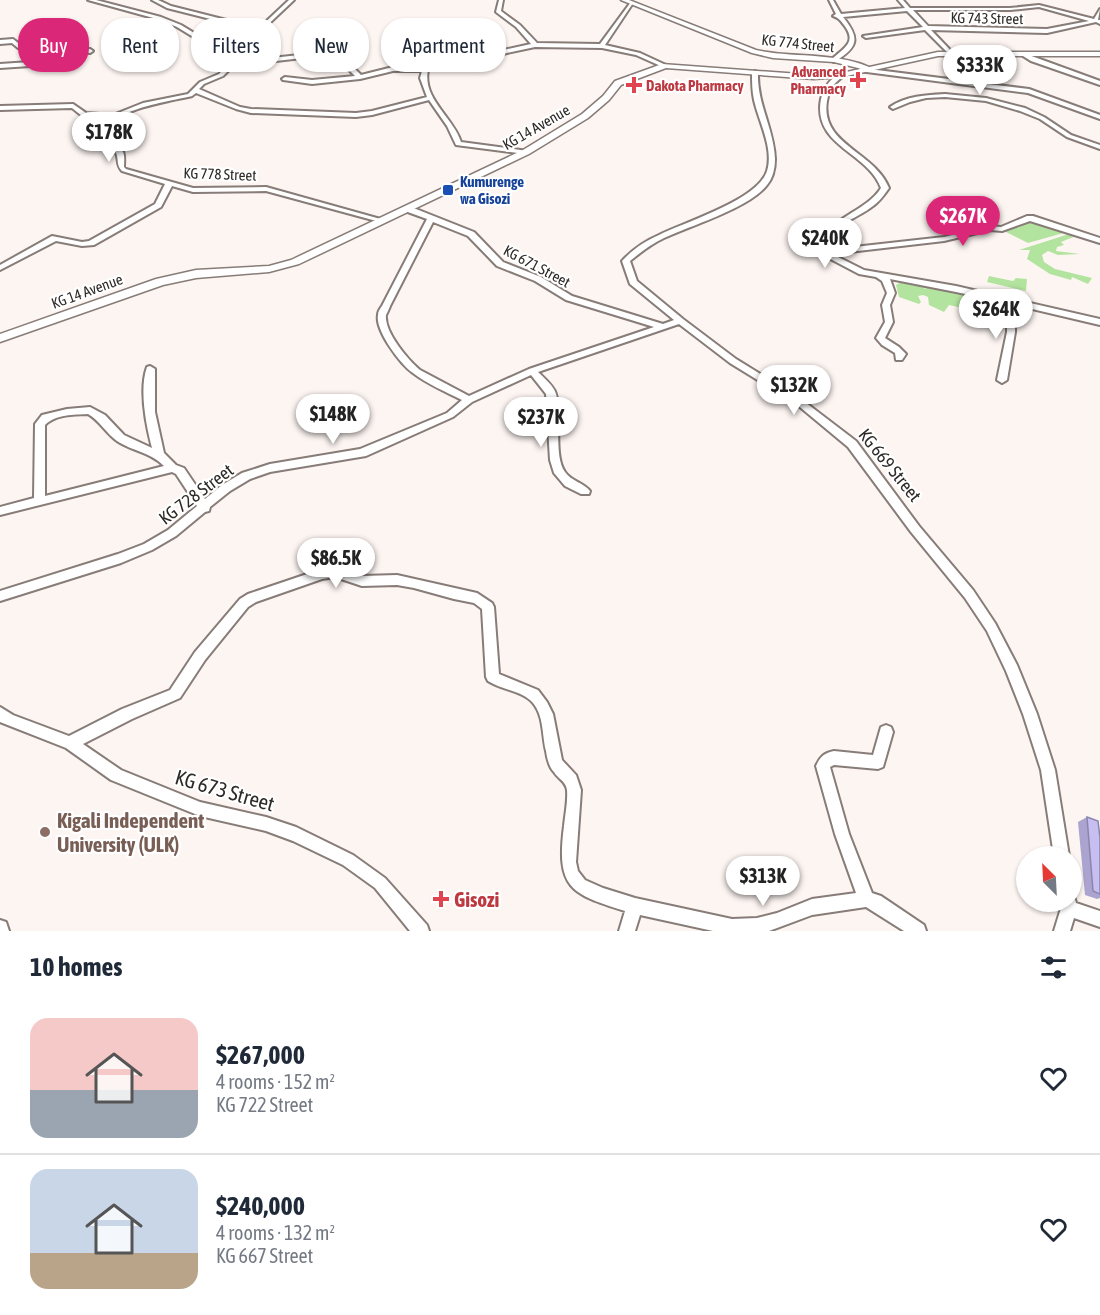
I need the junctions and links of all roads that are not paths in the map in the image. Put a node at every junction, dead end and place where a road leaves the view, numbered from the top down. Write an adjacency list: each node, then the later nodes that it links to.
1 (90, 0): 17 (street)
2 (154, 0): 13 (street)
3 (292, 0): 14 (street)
4 (501, 0): 20 (street)
5 (831, 0): 12 (street)
6 (900, 0): 10 (street)
7 (1043, 0): 9 (street)
8 (627, 1): 21 (street); 26 (street, KG 774 Street)
9 (1039, 6): 10 (street); 15 (street)
10 (908, 9): 12 (street); 16 (street)
11 (1100, 11): 15 (street)
12 (837, 16): 26 (street)
13 (212, 18)
14 (272, 18)
15 (1098, 21): 16 (street, KG 743 Street)
16 (927, 28): 18 (street, KG 743 Street); 23 (street)
17 (191, 33)
18 (866, 36)
19 (0, 42): 27 (street)
20 (535, 45): 21 (street); 22 (street)
21 (602, 46): 28 (street)
22 (506, 51)
23 (951, 54): 25 (main road, KG 14 Avenue); 29 (main road, KG 14 Avenue)
24 (1100, 54): 25 (main road, KG 14 Avenue)
25 (1026, 56): 38 (street)
26 (834, 60): 29 (street, KG 774 Street)
27 (0, 66)
28 (665, 66): 34 (main road, KG 14 Avenue); 46 (main road, KG 14 Avenue)
29 (865, 69): 35 (main road, KG 14 Avenue); 44 (street)
30 (223, 72): 39 (street)
31 (355, 72): 36 (street)
32 (381, 72): 36 (street)
33 (424, 72): 40 (street)
34 (755, 73): 35 (main road, KG 14 Avenue); 56 (street, KG 669 Street)
35 (842, 75): 52 (street)
36 (360, 77): 37 (street)
37 (285, 79)
38 (1100, 83)
39 (195, 90): 40 (street); 43 (street)
40 (430, 98): 46 (street)
41 (893, 107): 45 (street)
42 (0, 108): 43 (street)
43 (114, 117): 47 (street, KG 778 Street)
44 (1100, 117)
45 (1100, 147)
46 (526, 152): 48 (main road, KG 14 Avenue)
47 (169, 184): 50 (street, KG 778 Street); 53 (street)
48 (408, 209): 49 (street, KG 671 Street); 50 (main road, KG 14 Avenue)
49 (431, 218): 58 (street, KG 671 Street); 64 (street)
50 (380, 220): 59 (main road, KG 14 Avenue)
51 (1100, 241): 52 (street)
52 (823, 253): 54 (street)
53 (0, 268)
54 (862, 273): 55 (street); 60 (street)
55 (1011, 301): 57 (street); 63 (street)
56 (680, 321): 58 (street, KG 728 Street); 75 (street, KG 669 Street)
57 (1100, 322)
58 (664, 327): 62 (street, KG 728 Street)
59 (0, 338)
60 (898, 358)
61 (150, 369): 65 (street)
62 (532, 371): 64 (street, KG 728 Street); 67 (street)
63 (1002, 380)
64 (469, 400): 69 (street, KG 728 Street)
65 (159, 455): 66 (street); 68 (street)
66 (172, 468): 68 (street); 69 (street)
67 (585, 491)
68 (39, 501): 70 (street)
69 (205, 508): 71 (street, KG 728 Street)
70 (0, 511)
71 (0, 596)
72 (0, 714): 74 (street, KG 673 Street)
73 (886, 732): 76 (street)
74 (70, 743): 77 (street); 81 (street, KG 673 Street)
75 (1060, 846)
76 (866, 898): 77 (street); 83 (street)
77 (635, 906): 82 (street)
78 (1082, 911): 80 (street)
79 (1066, 912): 84 (street)
80 (1100, 919)
81 (421, 931)
82 (627, 931)
83 (918, 931)
84 (1062, 931)

